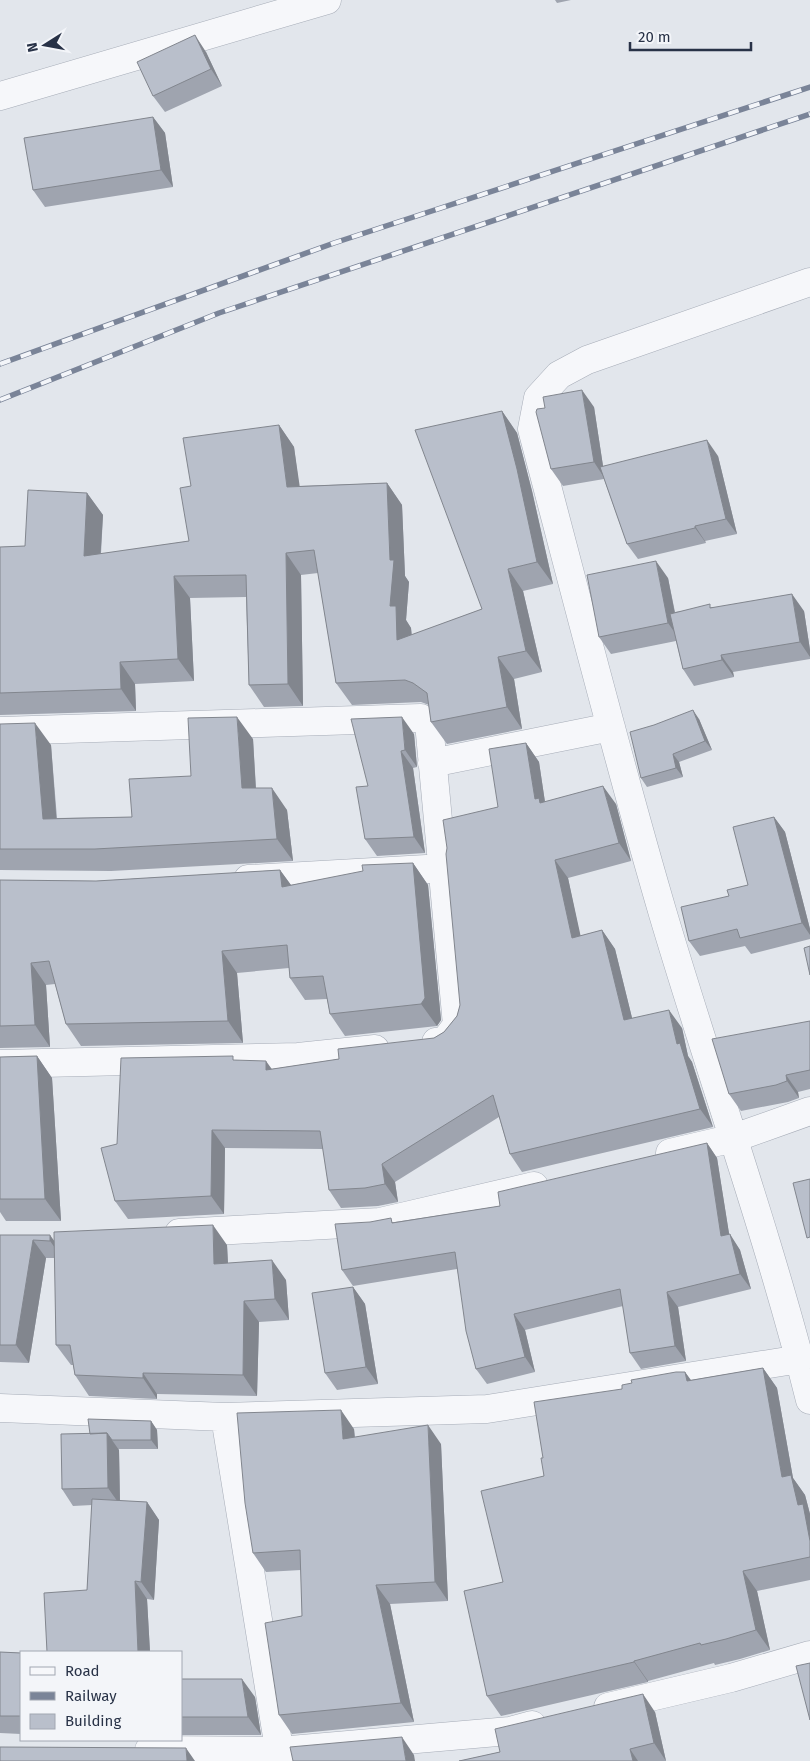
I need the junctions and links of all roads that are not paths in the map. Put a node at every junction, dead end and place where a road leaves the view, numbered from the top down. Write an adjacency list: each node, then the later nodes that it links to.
1 (327, 0): 2 (street)
2 (0, 96)
3 (810, 282): 4 (street)
4 (611, 727): 6 (street); 11 (street)
5 (0, 731): 6 (street)
6 (432, 764): 7 (street)
7 (444, 868): 8 (street); 9 (street)
8 (219, 880)
9 (0, 1064)
10 (810, 1111): 11 (street)
11 (734, 1138): 12 (street); 15 (street)
12 (648, 1158)
13 (562, 1179): 14 (street)
14 (152, 1234)
15 (800, 1359): 16 (street); 18 (street)
16 (810, 1400)
17 (0, 1408): 18 (street)
18 (225, 1417): 24 (street)
19 (810, 1655): 20 (street)
20 (587, 1712)
21 (558, 1719): 23 (street)
22 (120, 1750): 24 (street)
23 (420, 1750): 24 (street)
24 (280, 1756)

